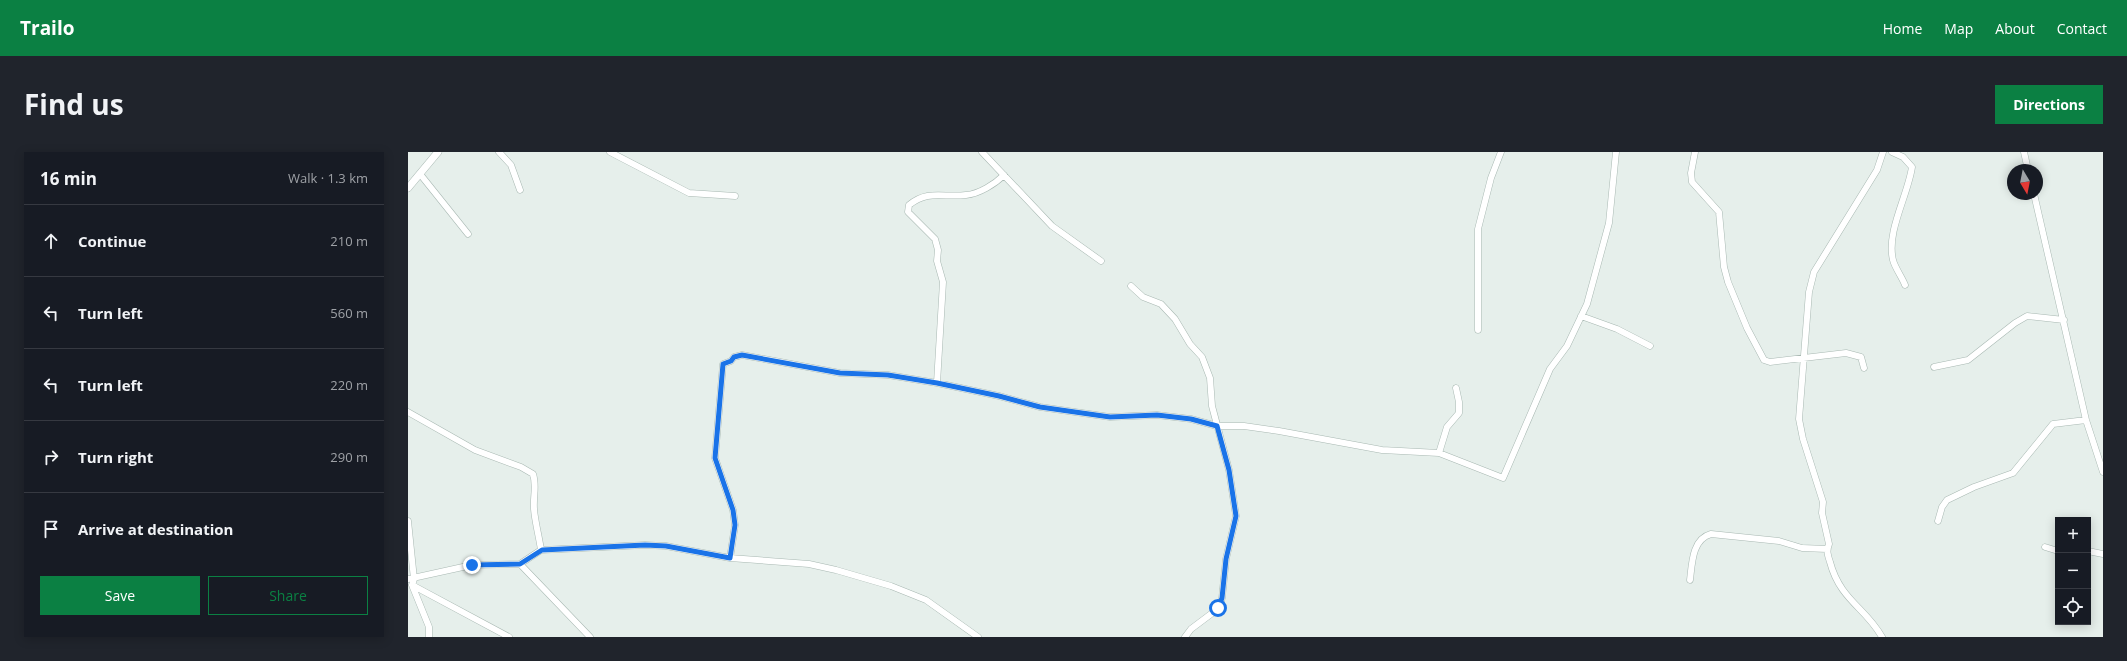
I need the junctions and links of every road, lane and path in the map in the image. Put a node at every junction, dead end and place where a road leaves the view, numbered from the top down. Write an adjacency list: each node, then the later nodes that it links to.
1 (438, 152): 12 (street)
2 (499, 152): 15 (street)
3 (610, 152): 16 (street)
4 (982, 152): 13 (street)
5 (1501, 152): 24 (street)
6 (1616, 152): 22 (street)
7 (1695, 152): 26 (street)
8 (1883, 152): 26 (street)
9 (1892, 152): 20 (street)
10 (2024, 152): 11 (street)
11 (2027, 164)
12 (420, 174): 14 (street); 18 (street)
13 (1004, 175): 19 (street); 29 (street)
14 (408, 188)
15 (520, 190)
16 (735, 196)
17 (2035, 200): 23 (street)
18 (468, 234)
19 (1101, 261)
20 (1906, 285)
21 (1131, 286): 33 (street)
22 (1581, 316): 25 (street); 34 (street)
23 (2064, 320): 27 (street); 32 (street)
24 (1478, 330)
25 (1650, 346)
26 (1803, 357): 28 (street); 39 (street)
27 (1934, 367)
28 (1864, 368)
29 (937, 383): 33 (street); 44 (street)
30 (1456, 388): 34 (street)
31 (408, 412): 41 (street)
32 (2086, 420): 35 (street); 37 (street)
33 (1217, 426): 34 (street); 52 (street)
34 (1439, 453)
35 (2103, 472)
36 (408, 521): 47 (street)
37 (1938, 521)
38 (2045, 547): 40 (street)
39 (1827, 549): 46 (street); 53 (street)
40 (2055, 549)
41 (542, 550): 44 (street); 45 (street)
42 (2091, 552): 43 (street)
43 (2103, 554)
44 (730, 558): 51 (street)
45 (520, 564): 47 (street); 50 (street)
46 (1690, 580)
47 (411, 581): 48 (street); 49 (street)
48 (429, 637)
49 (509, 637)
50 (590, 637)
51 (978, 637)
52 (1186, 637)
53 (1882, 637)

